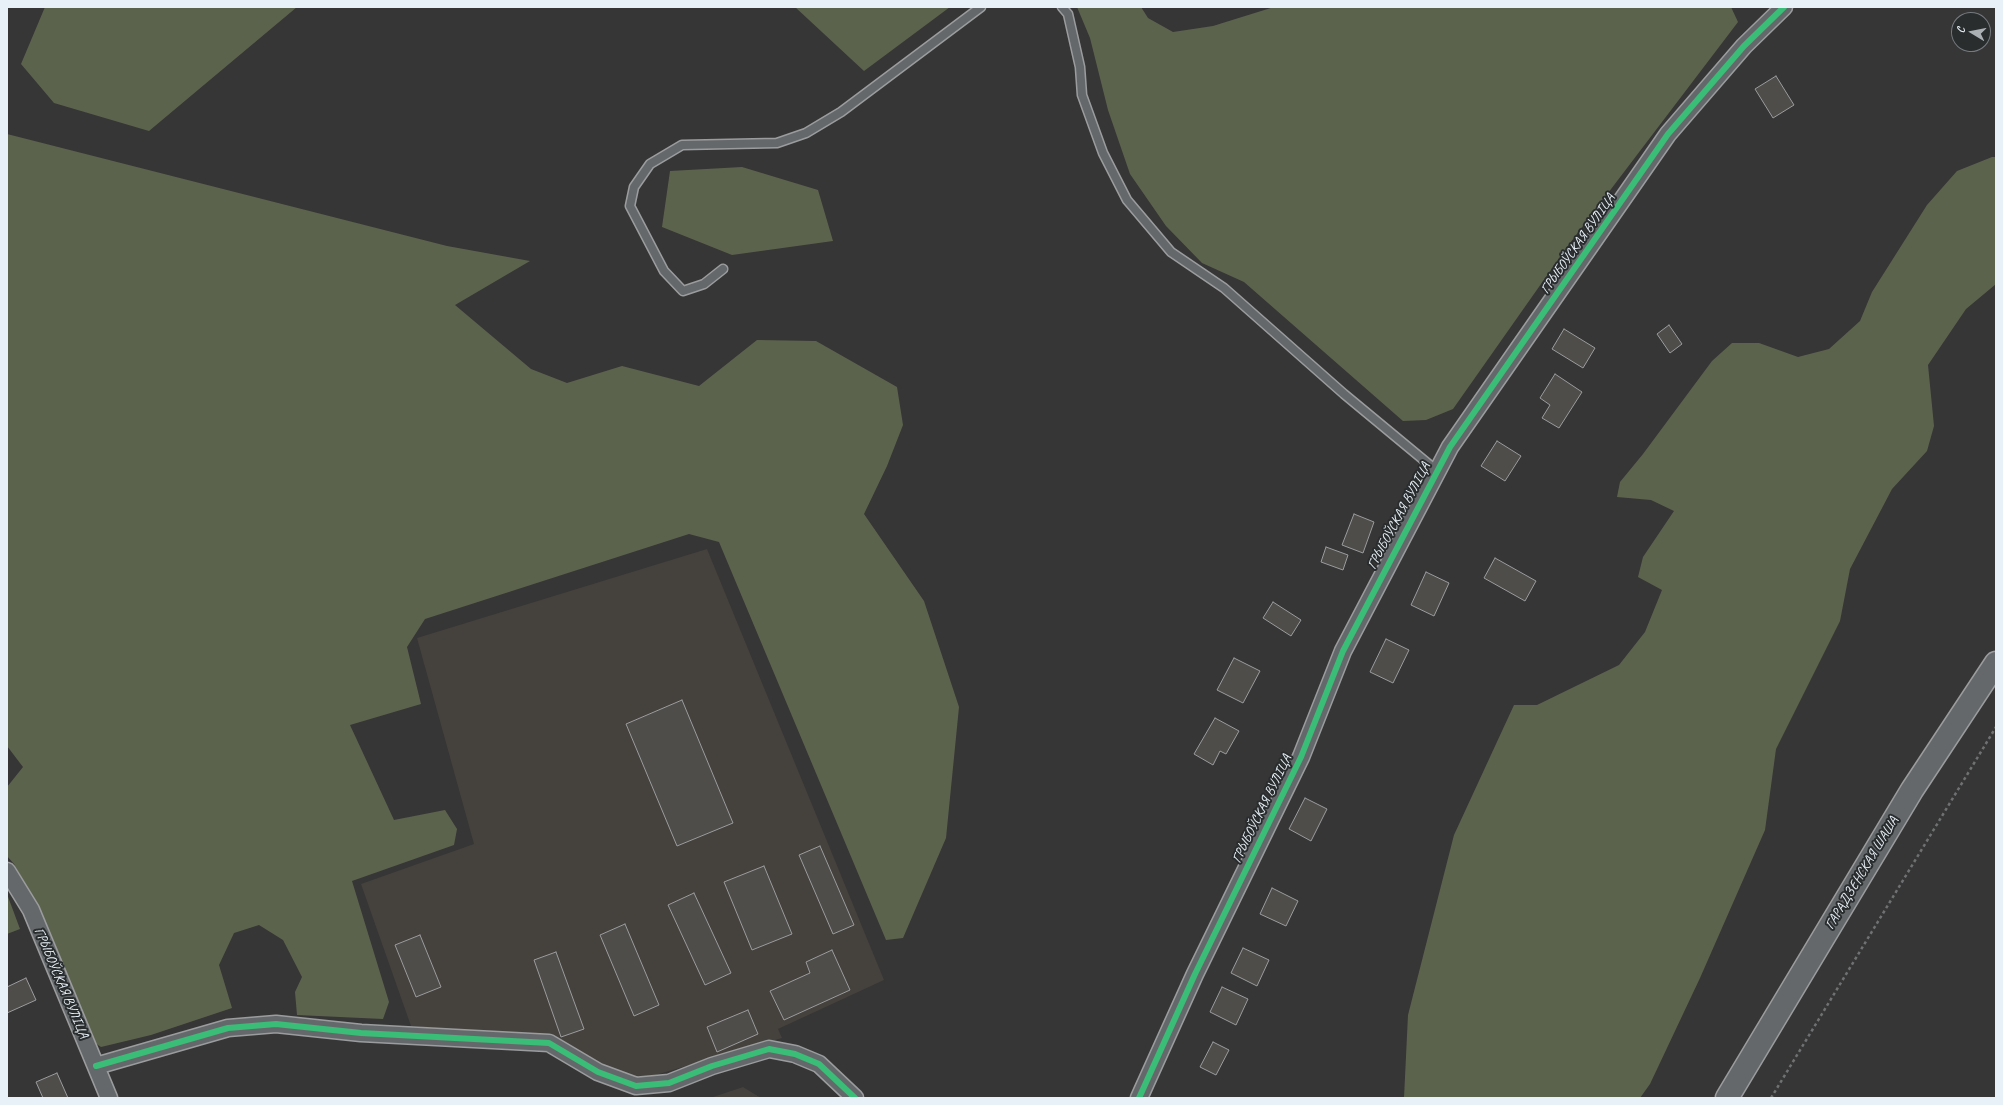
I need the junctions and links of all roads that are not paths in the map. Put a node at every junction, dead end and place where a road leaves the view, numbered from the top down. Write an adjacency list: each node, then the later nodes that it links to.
1 (981, 7): 4 (lane)
2 (1062, 7): 5 (lane)
3 (1784, 7): 5 (street, ГРЫБОЎСКАЯ ВУЛІЦА)
4 (723, 269)
5 (1436, 471): 12 (street, ГРЫБОЎСКАЯ ВУЛІЦА)
6 (1994, 671): 9 (main road, ГАРАДЗЕНСКАЯ ШАША)
7 (7, 871): 8 (street, ГРЫБОЎСКАЯ ВУЛІЦА)
8 (96, 1066): 10 (street, ГРЫБОЎСКАЯ ВУЛІЦА); 11 (street)
9 (1731, 1092)
10 (109, 1098)
11 (855, 1098)
12 (1139, 1098)

